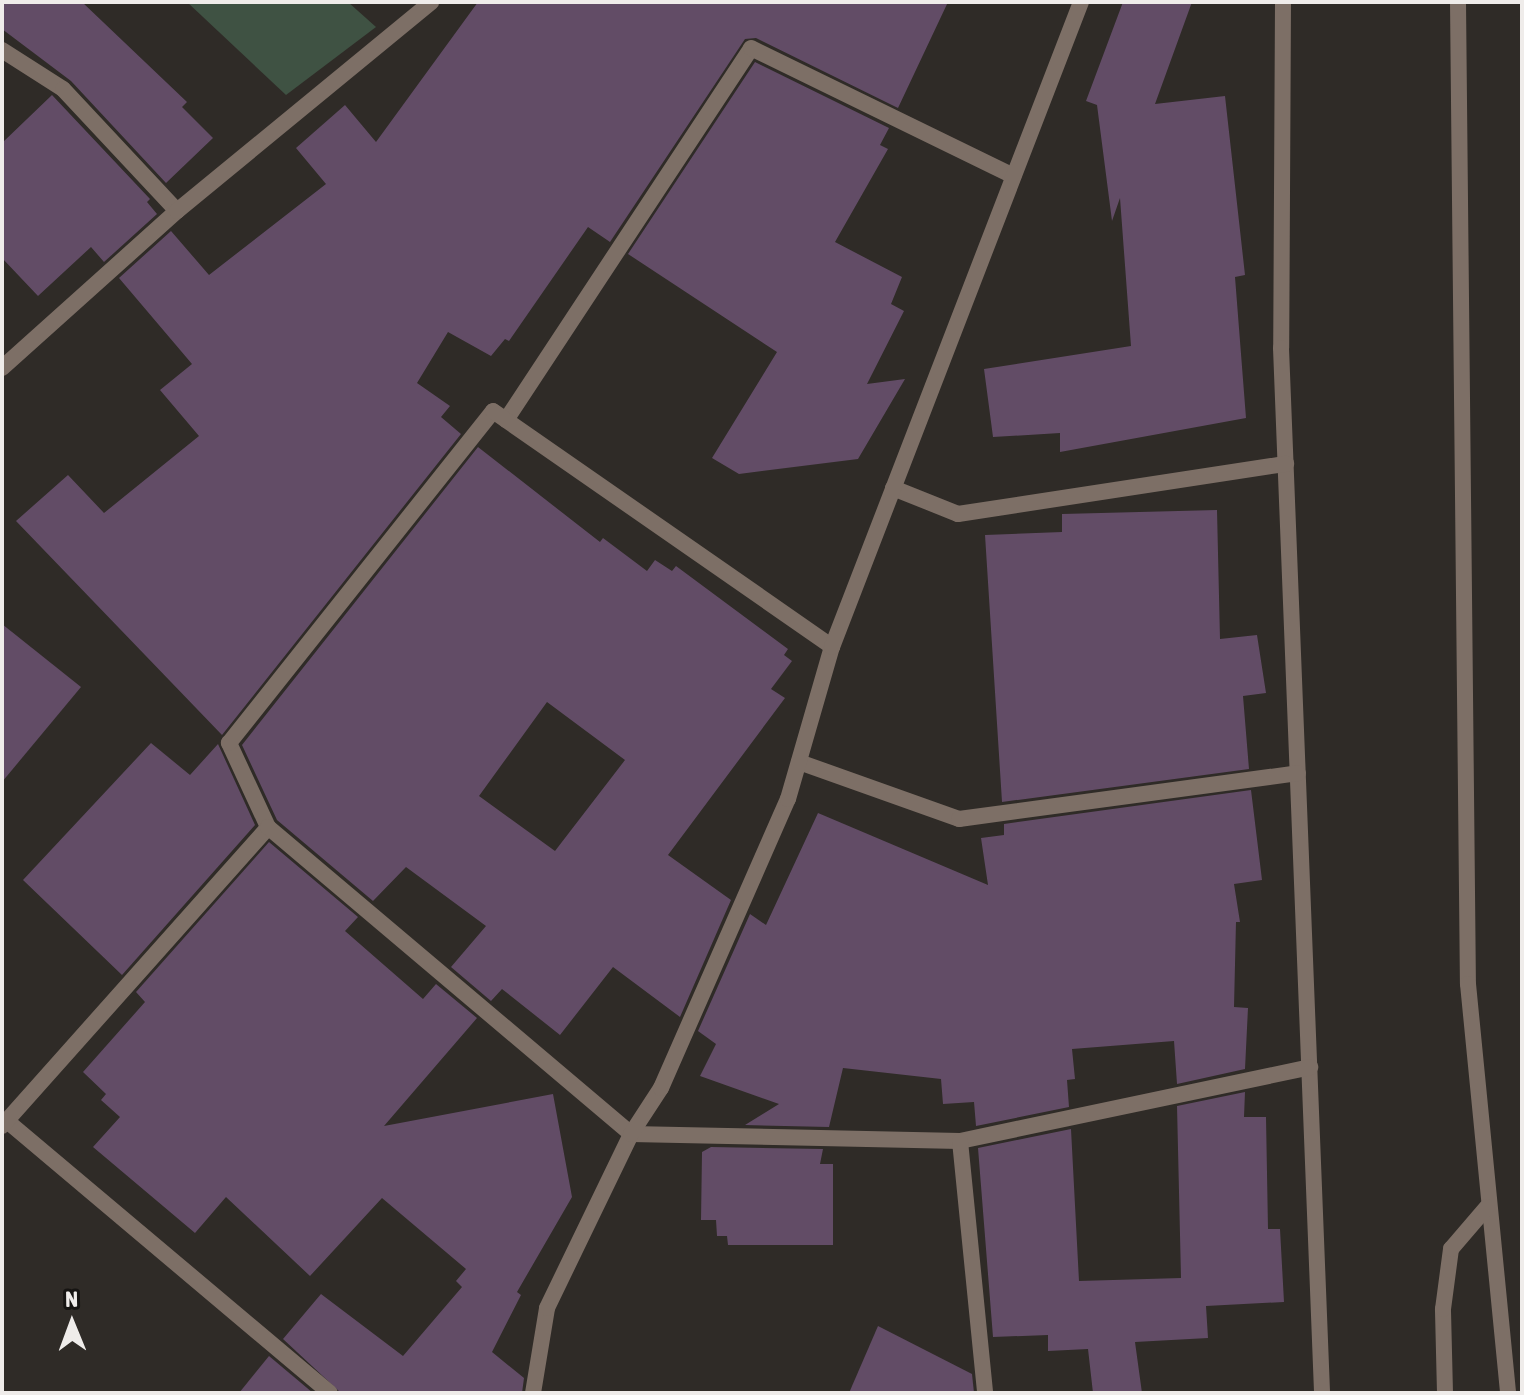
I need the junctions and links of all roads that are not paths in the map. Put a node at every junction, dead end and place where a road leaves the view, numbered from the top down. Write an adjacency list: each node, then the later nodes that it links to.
1 (431, 2): 7 (street)
2 (1081, 2): 6 (street)
3 (1283, 2): 10 (street)
4 (1458, 2): 20 (street)
5 (2, 50): 7 (street)
6 (1013, 176): 9 (street); 11 (street)
7 (177, 211): 8 (street)
8 (2, 368)
9 (506, 420): 12 (street); 15 (street)
10 (1286, 464): 11 (street); 14 (street)
11 (893, 488): 12 (street)
12 (832, 647): 13 (street)
13 (799, 762): 14 (street); 18 (street)
14 (1298, 773): 16 (street)
15 (268, 827): 17 (street); 18 (street)
16 (1310, 1067): 19 (street); 24 (street)
17 (4, 1123): 21 (street)
18 (631, 1134): 19 (street); 22 (street)
19 (960, 1141): 23 (street)
20 (1487, 1207): 25 (street); 26 (street)
21 (330, 1393)
22 (533, 1393)
23 (985, 1393)
24 (1322, 1393)
25 (1445, 1393)
26 (1508, 1393)

